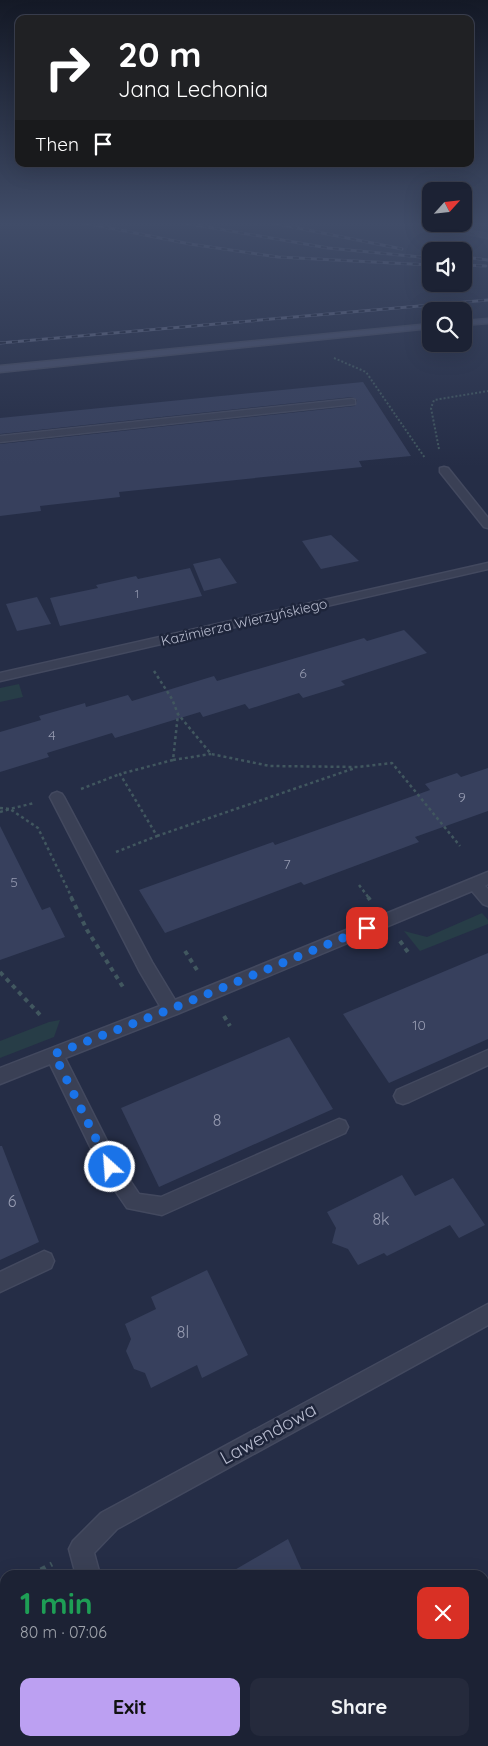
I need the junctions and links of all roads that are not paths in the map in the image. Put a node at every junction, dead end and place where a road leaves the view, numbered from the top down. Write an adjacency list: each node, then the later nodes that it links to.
1 (488, 321): 2 (main road)
2 (472, 322)
3 (422, 327): 4 (main road)
4 (0, 368)
5 (352, 402): 6 (street)
6 (0, 439)
7 (444, 470): 8 (street)
8 (488, 524)
9 (488, 566): 10 (street, Kazimierza Wierzyńskiego)
10 (0, 677)
11 (57, 797): 14 (street)
12 (481, 881): 13 (street); 14 (street)
13 (488, 900)
14 (171, 1009): 15 (street)
15 (54, 1054): 17 (street); 19 (street)
16 (488, 1058): 18 (street)
17 (0, 1076)
18 (403, 1096)
19 (339, 1127)
20 (44, 1262): 21 (street)
21 (0, 1282)
22 (488, 1314): 23 (street, Lawendowa)
23 (86, 1570)

